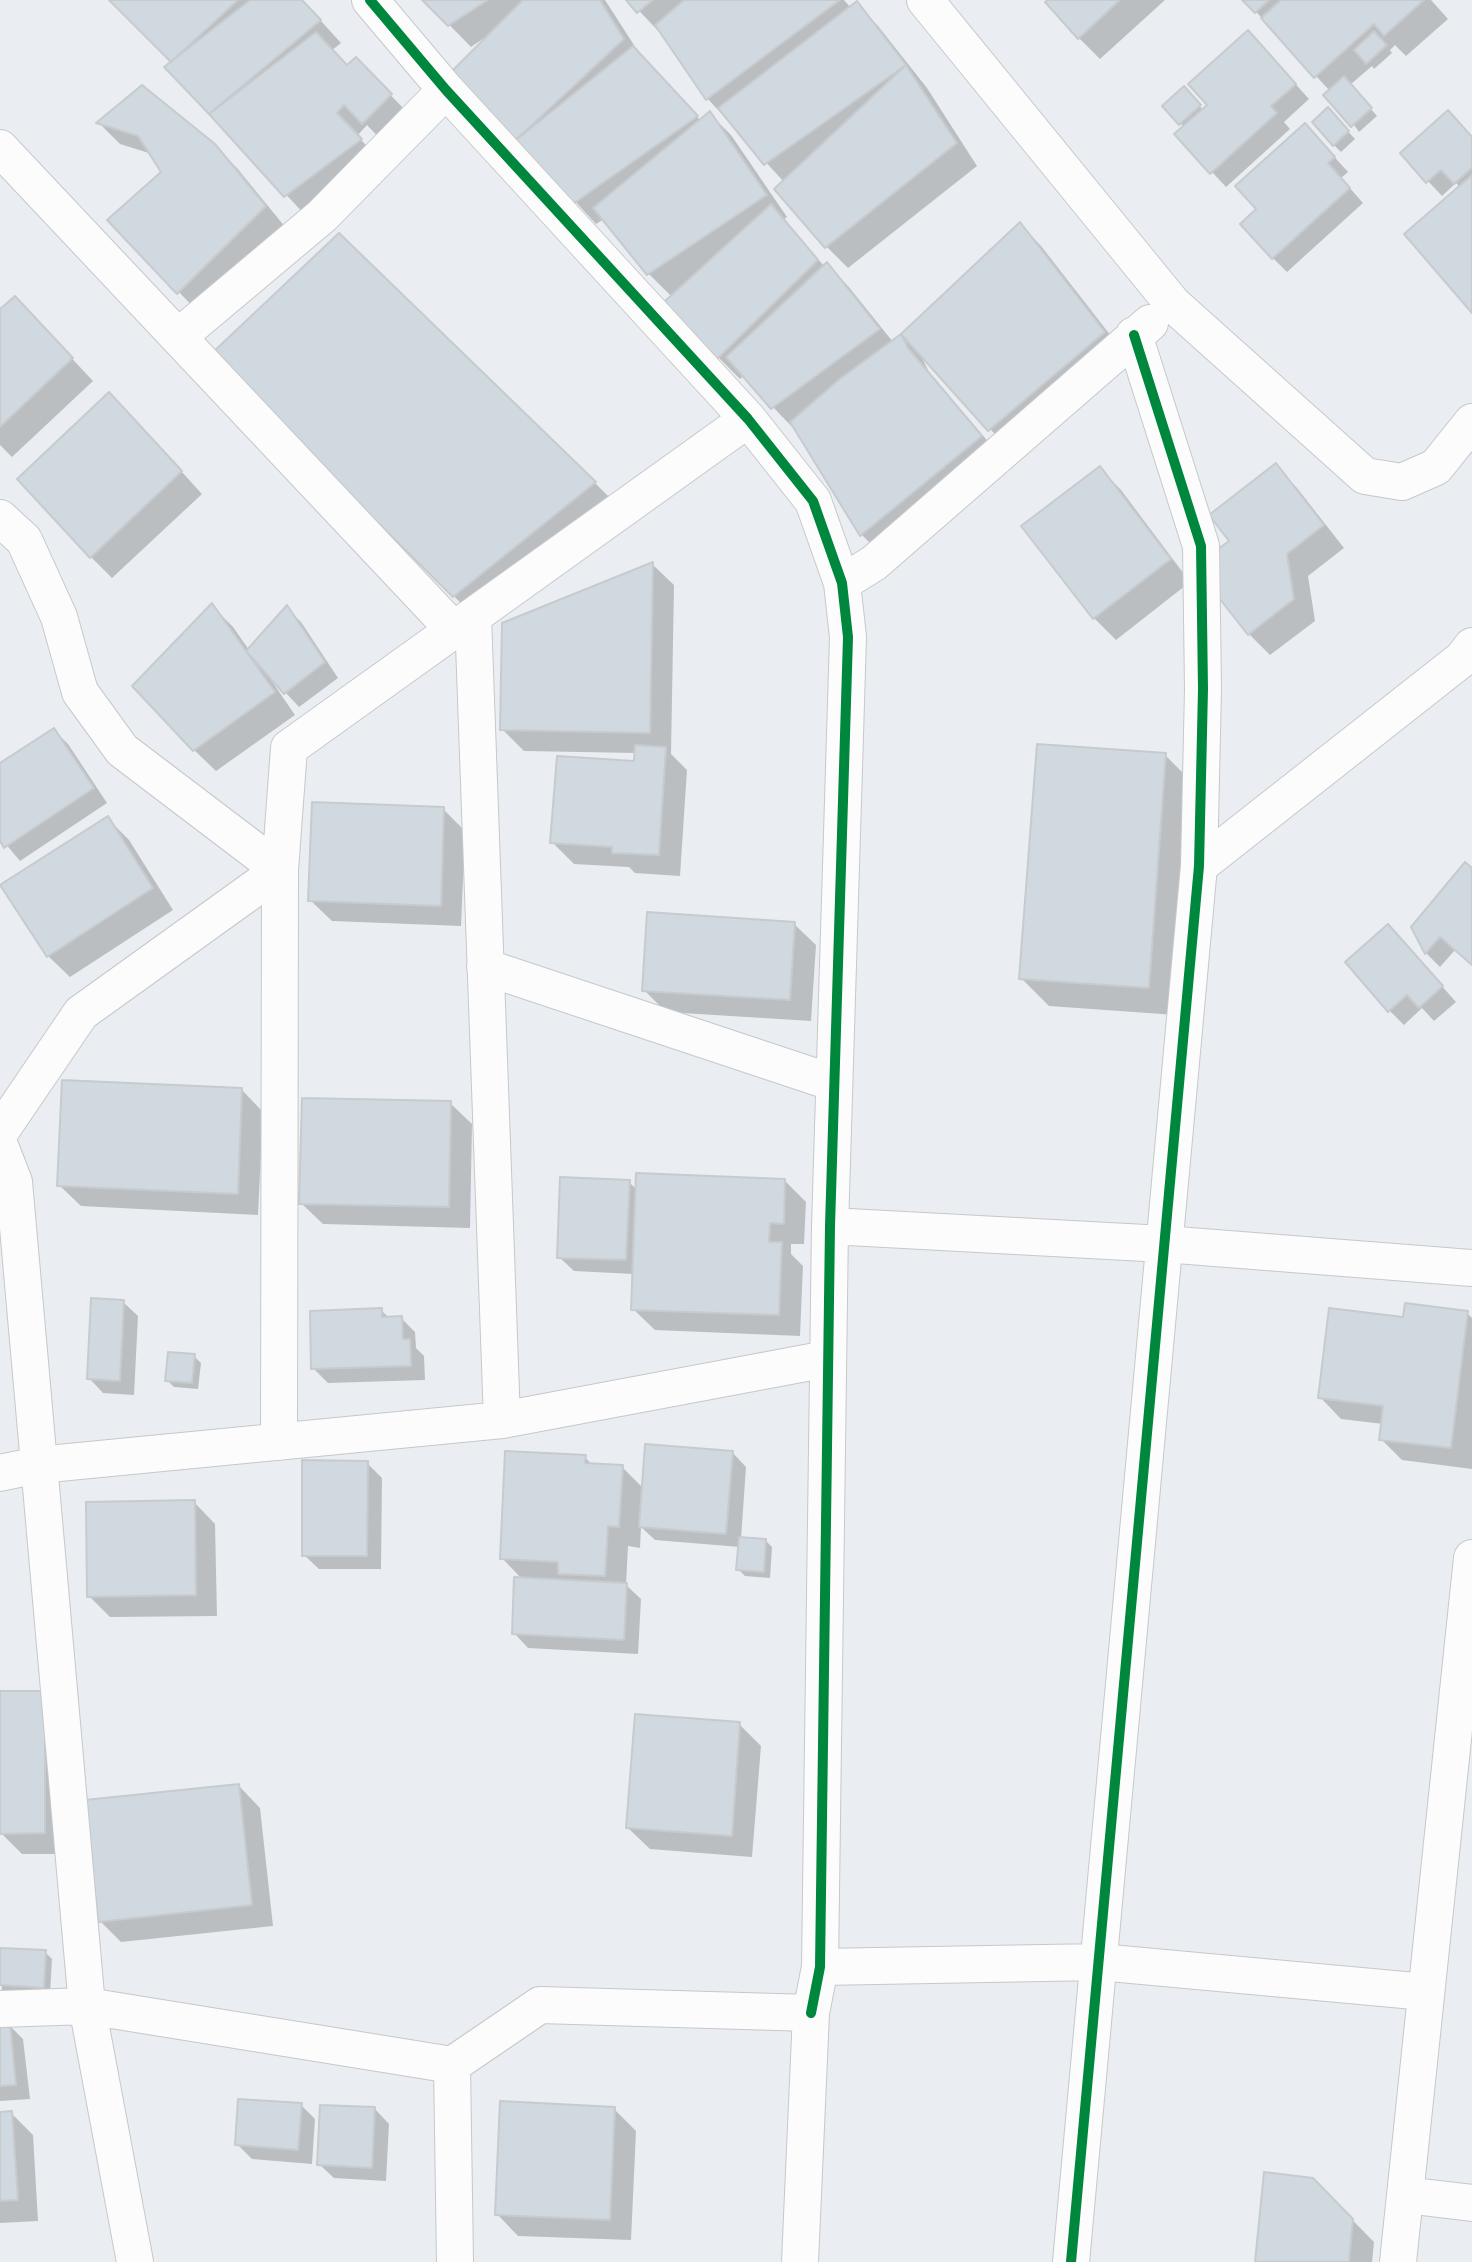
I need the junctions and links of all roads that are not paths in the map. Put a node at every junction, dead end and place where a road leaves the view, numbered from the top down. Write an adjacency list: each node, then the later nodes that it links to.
1 (370, 0): 3 (street)
2 (925, 0): 5 (street)
3 (446, 90): 7 (street); 8 (street)
4 (0, 148): 7 (street)
5 (1173, 304): 6 (street); 9 (street)
6 (1134, 335): 11 (street); 14 (street)
7 (178, 337): 12 (street)
8 (748, 419): 11 (street); 12 (street)
9 (1472, 422)
10 (0, 518): 15 (street)
11 (842, 583): 17 (street)
12 (464, 623): 15 (street); 16 (street)
13 (1472, 646): 14 (street)
14 (1199, 866): 21 (street)
15 (280, 870): 18 (street); 25 (street)
16 (485, 967): 17 (street); 24 (street)
17 (834, 1083): 20 (street)
18 (0, 1132)
19 (0, 1146): 26 (street)
20 (830, 1226): 21 (street); 23 (street)
21 (1164, 1244): 22 (street); 29 (street)
22 (1472, 1268)
23 (827, 1359): 24 (street); 30 (street)
24 (502, 1420): 25 (street)
25 (279, 1442): 26 (street)
26 (38, 1465): 27 (street); 32 (street)
27 (0, 1473)
28 (1472, 1558): 31 (street)
29 (1099, 1962): 30 (street); 31 (street); 41 (street)
30 (820, 1967): 34 (street)
31 (1426, 1992): 36 (street)
32 (87, 2006): 33 (street); 35 (street); 38 (street)
33 (0, 2009)
34 (811, 2013): 35 (street); 40 (street)
35 (452, 2065): 39 (street)
36 (1405, 2195): 37 (street); 42 (street)
37 (1472, 2203)
38 (135, 2262)
39 (455, 2262)
40 (800, 2262)
41 (1071, 2262)
42 (1398, 2262)

